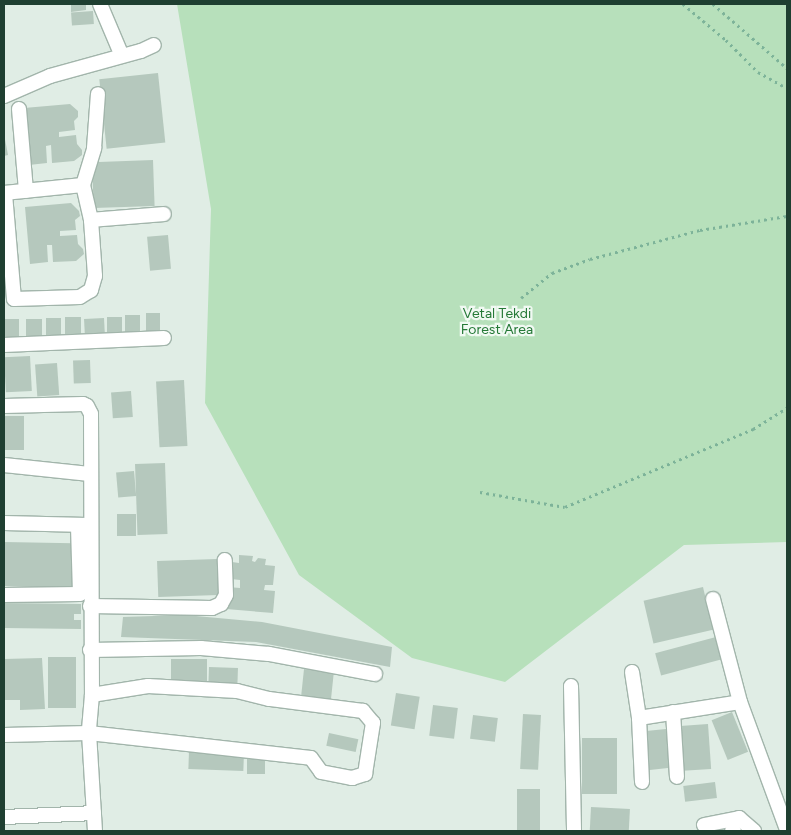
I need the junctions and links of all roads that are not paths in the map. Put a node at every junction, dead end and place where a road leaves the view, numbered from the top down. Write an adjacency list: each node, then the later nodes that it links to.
1 (100, 4): 3 (street)
2 (154, 45): 3 (street)
3 (122, 56): 5 (street)
4 (98, 94): 7 (street)
5 (4, 96)
6 (19, 109): 8 (street)
7 (83, 185): 8 (street); 11 (street)
8 (26, 191): 9 (street)
9 (4, 193): 11 (street)
10 (164, 214): 11 (street)
11 (91, 220)
12 (164, 338): 13 (street)
13 (4, 345)
14 (4, 406): 16 (street)
15 (4, 465): 16 (street)
16 (90, 474): 18 (street)
17 (4, 523): 18 (street)
18 (84, 525): 20 (street); 22 (street)
19 (225, 560): 22 (street)
20 (4, 595)
21 (713, 599): 28 (street)
22 (90, 606): 23 (street)
23 (90, 650): 25 (street); 27 (street)
24 (632, 672): 30 (street)
25 (375, 674)
26 (571, 686): 40 (street)
27 (92, 695): 31 (street); 31 (street)
28 (740, 702): 29 (street); 38 (street)
29 (672, 712): 30 (street); 33 (street)
30 (639, 718): 34 (street)
31 (89, 733): 32 (street); 35 (street)
32 (4, 735)
33 (677, 777)
34 (642, 782)
35 (94, 813): 36 (street); 39 (street)
36 (4, 817)
37 (704, 825): 41 (street)
38 (787, 830)
39 (96, 831)
40 (574, 831)
41 (754, 831)

